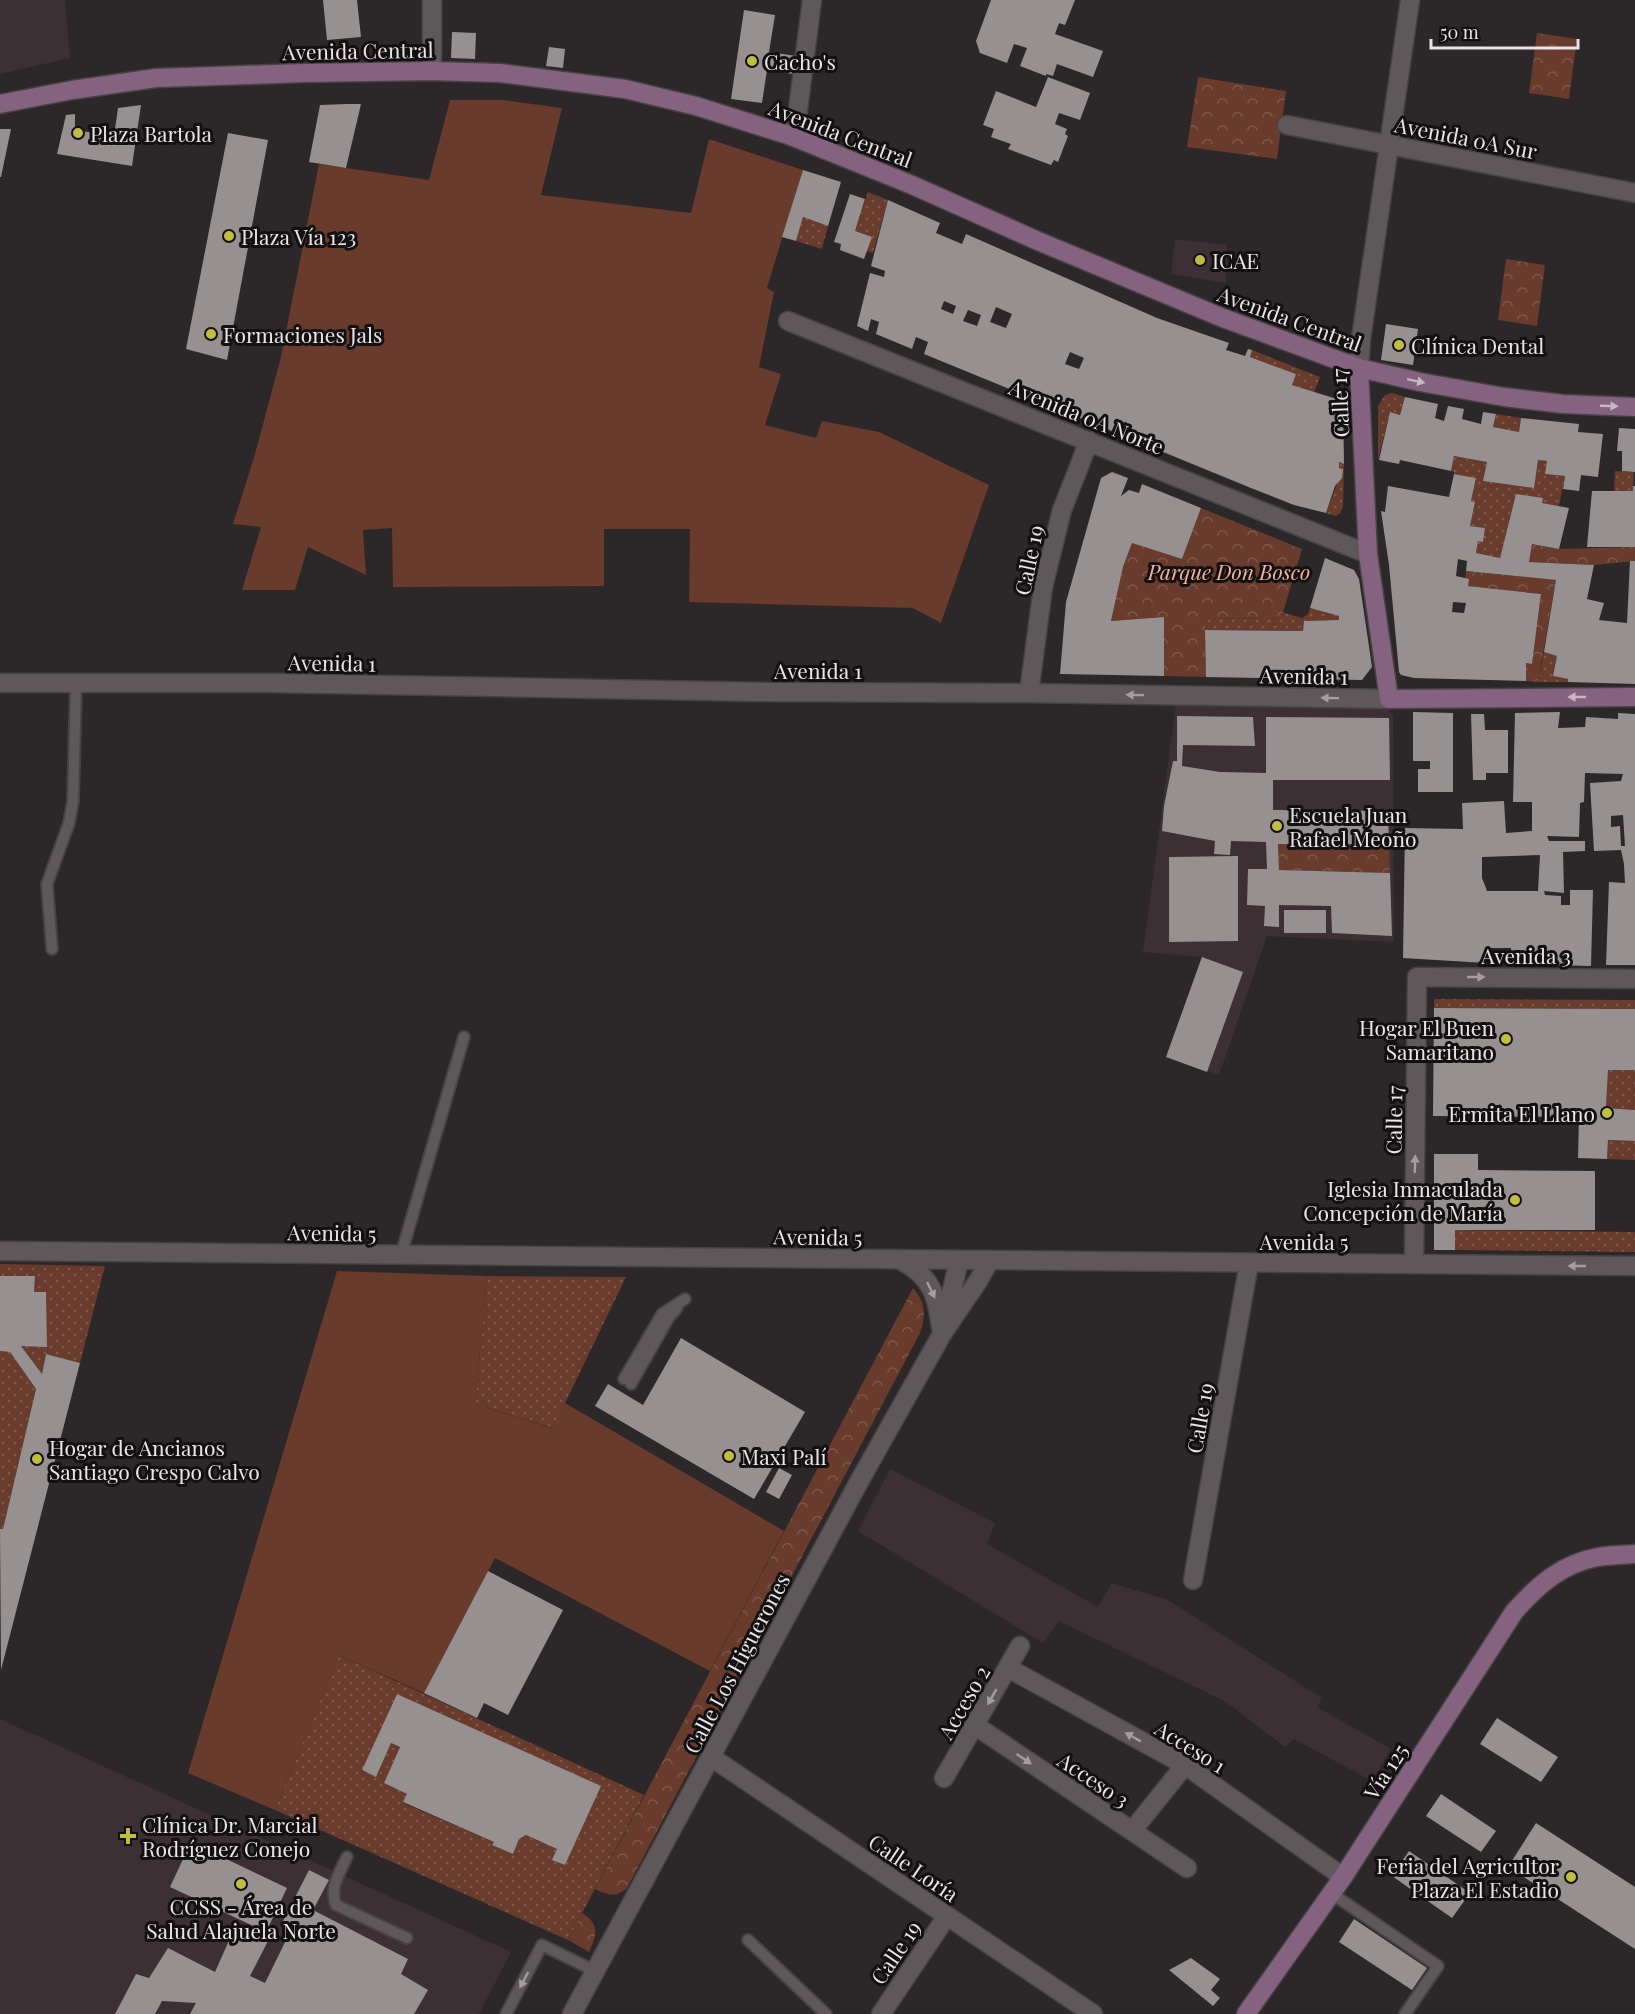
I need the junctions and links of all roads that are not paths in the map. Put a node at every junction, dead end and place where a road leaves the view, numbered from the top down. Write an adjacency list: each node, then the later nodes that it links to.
1 (432, 0): 4 (street)
2 (812, 0): 7 (street)
3 (1410, 0): 8 (street, Calle 17)
4 (432, 71): 5 (main road, Avenida Central); 7 (main road, Avenida Central)
5 (0, 104)
6 (1287, 126): 8 (street, Avenida 0A Sur)
7 (791, 136): 11 (main road, Avenida Central)
8 (1389, 145): 9 (street, Avenida 0A Sur); 11 (street, Calle 17)
9 (1635, 193)
10 (788, 321): 13 (street, Avenida 0A Norte)
11 (1359, 368): 12 (main road, Avenida Central, one-way to 12); 14 (main road, Calle 17)
12 (1635, 407)
13 (1089, 441): 14 (street, Avenida 0A Norte); 17 (street, Calle 19)
14 (1368, 554): 19 (main road, Calle 17)
15 (0, 683): 16 (street, Avenida 1)
16 (76, 683): 17 (street, Avenida 1); 20 (lane)
17 (1029, 693): 19 (street, Avenida 1, one-way to 17)
18 (1635, 697): 19 (main road, Avenida 1, one-way to 19)
19 (1389, 699)
20 (52, 949)
21 (1418, 977): 22 (street, Avenida 3, one-way to 22); 30 (street, Calle 17, one-way to 21)
22 (1635, 979)
23 (464, 1037): 25 (lane)
24 (0, 1251): 25 (street, Avenida 5)
25 (401, 1255): 26 (street, Avenida 5)
26 (900, 1260): 27 (street, Avenida 5); 32 (street, one-way to 32)
27 (959, 1260): 28 (street, Avenida 5); 32 (street, Calle Los Higuerones)
28 (990, 1260): 29 (street, Avenida 5); 32 (street, Calle Los Higuerones)
29 (1249, 1263): 30 (street, Avenida 5); 35 (street, Calle 19)
30 (1414, 1264): 31 (street, Avenida 5, one-way to 30)
31 (1635, 1266)
32 (942, 1334): 39 (street, Calle Los Higuerones)
33 (628, 1382): 33 (lane)
34 (1634, 1556): 45 (main road, Vía 125)
35 (1193, 1580)
36 (1020, 1646): 37 (street, Acceso 2)
37 (1008, 1668): 38 (street, Acceso 2, one-way to 38); 40 (street, Acceso 1, one-way to 37)
38 (976, 1726): 41 (street, Acceso 2); 42 (street, Acceso 3, one-way to 42)
39 (711, 1757): 47 (street, Calle Loría); 50 (street, Calle Los Higuerones)
40 (1185, 1766): 42 (street); 45 (street, Acceso 1)
41 (944, 1778)
42 (1132, 1831): 44 (street, Acceso 3)
43 (347, 1857): 48 (lane)
44 (1187, 1868)
45 (1342, 1877): 46 (main road, Vía 125)
46 (1331, 1893): 51 (main road, Vía 125); 57 (lane)
47 (947, 1916): 55 (street, Calle 19); 56 (street, Calle Loría)
48 (407, 1938)
49 (748, 1940): 54 (lane)
50 (595, 1971): 52 (lane, one-way to 52); 53 (street, Calle Los Higuerones)
51 (1251, 2012)
52 (506, 2014)
53 (572, 2014)
54 (826, 2014)
55 (881, 2014)
56 (1093, 2014)
57 (1405, 2014)

